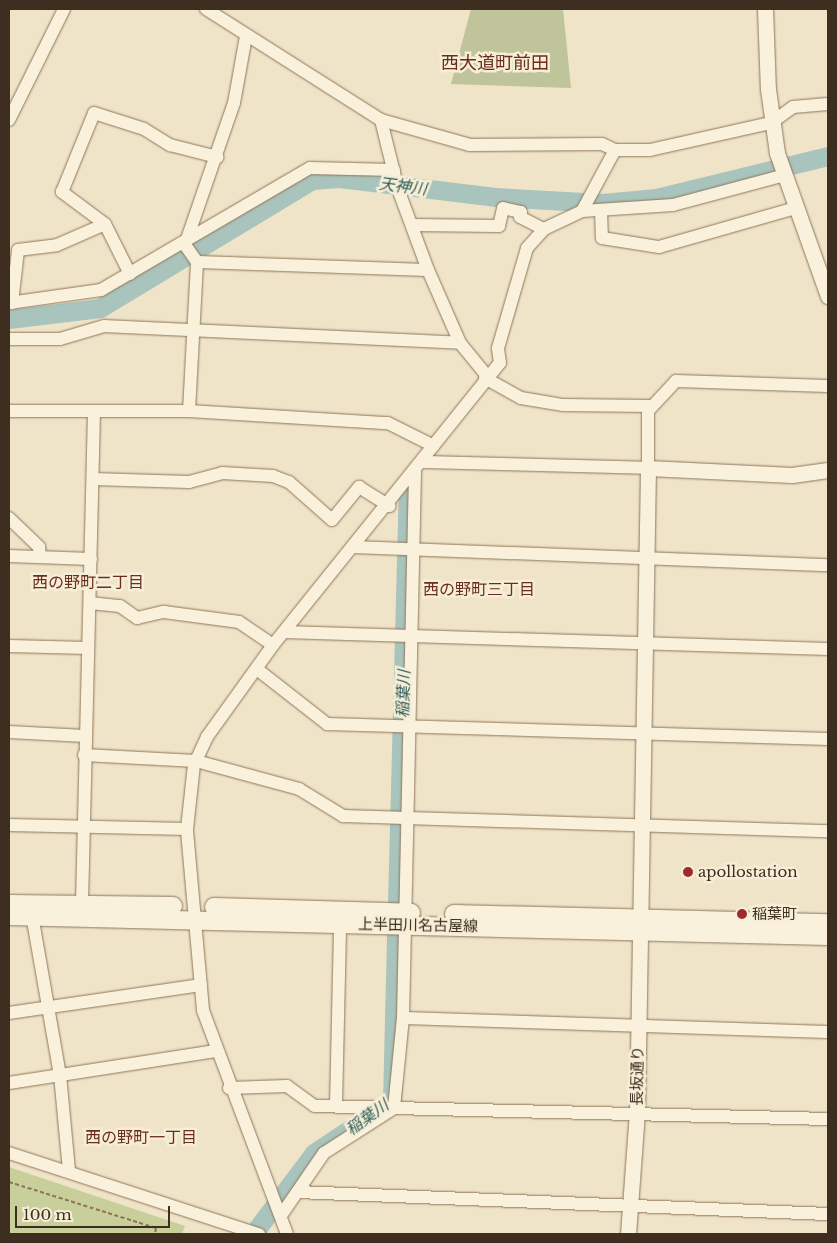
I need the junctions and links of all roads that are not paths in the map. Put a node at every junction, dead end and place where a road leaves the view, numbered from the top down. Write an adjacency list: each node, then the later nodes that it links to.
1 (64, 9): 6 (street)
2 (206, 9): 4 (street)
3 (765, 9): 8 (street)
4 (246, 36): 7 (street); 10 (street)
5 (828, 104): 8 (street)
6 (9, 120)
7 (381, 120): 9 (street); 11 (street)
8 (771, 123): 9 (street); 12 (street)
9 (615, 150): 14 (street)
10 (217, 156): 16 (street); 19 (street)
11 (394, 171): 17 (street); 19 (street)
12 (784, 175): 13 (street); 15 (street)
13 (796, 208): 15 (street); 22 (street)
14 (582, 210): 15 (street); 18 (street)
15 (601, 211)
16 (105, 224): 23 (street); 25 (street)
17 (412, 225): 18 (street); 21 (street)
18 (544, 229): 29 (street)
19 (187, 247): 20 (street); 23 (street)
20 (197, 262): 21 (street); 26 (street)
21 (428, 270): 28 (street)
22 (824, 272): 24 (street)
23 (130, 274): 25 (street)
24 (828, 296)
25 (10, 303)
26 (193, 330): 27 (street); 28 (street); 33 (street)
27 (9, 339)
28 (460, 343): 29 (street)
29 (486, 377): 31 (street); 35 (street)
30 (828, 386): 31 (street)
31 (651, 406): 37 (street)
32 (9, 411): 34 (street)
33 (189, 411): 34 (street); 35 (street)
34 (94, 413): 39 (street)
35 (434, 446): 36 (street)
36 (419, 467): 37 (street); 40 (street); 43 (street)
37 (648, 468): 38 (street); 46 (street, 長坂通り)
38 (828, 470)
39 (93, 479): 40 (street); 47 (street)
40 (389, 506): 42 (street)
41 (9, 518): 45 (street)
42 (353, 547): 43 (street); 50 (street)
43 (409, 552): 46 (street); 51 (street)
44 (9, 556): 45 (street)
45 (40, 557): 47 (street)
46 (644, 557): 48 (street); 52 (street, 長坂通り)
47 (91, 559): 49 (street)
48 (828, 565)
49 (90, 603): 53 (street); 55 (street)
50 (284, 632): 51 (street); 53 (street)
51 (407, 637): 52 (street); 58 (street)
52 (645, 643): 56 (street); 60 (street, 長坂通り)
53 (274, 645): 57 (street)
54 (9, 646): 55 (street)
55 (88, 648): 61 (street)
56 (828, 649)
57 (258, 670): 58 (street); 64 (street)
58 (404, 727): 60 (street); 65 (street)
59 (9, 732): 61 (street)
60 (644, 735): 62 (street); 66 (street, 長坂通り)
61 (85, 736): 63 (street)
62 (828, 739)
63 (84, 755): 64 (street); 68 (street)
64 (196, 761): 65 (street); 69 (street)
65 (402, 818): 66 (street); 76 (street)
66 (638, 824): 70 (street); 79 (street, 長坂通り)
67 (9, 825): 68 (street)
68 (82, 825): 69 (street); 71 (street)
69 (187, 830): 73 (street)
70 (828, 831)
71 (82, 903): 72 (main road, 上半田川名古屋線); 73 (main road, 上半田川名古屋線)
72 (9, 904)
73 (195, 913): 74 (main road, 上半田川名古屋線); 76 (main road, 上半田川名古屋線); 77 (main road, 上半田川名古屋線); 81 (street)
74 (32, 915): 75 (main road, 上半田川名古屋線); 82 (street)
75 (9, 916)
76 (406, 919): 77 (main road, 上半田川名古屋線); 79 (main road, 上半田川名古屋線); 84 (street)
77 (340, 923): 91 (street)
78 (828, 923): 79 (main road, 上半田川名古屋線)
79 (640, 924): 80 (main road, 上半田川名古屋線); 85 (street, 長坂通り)
80 (828, 936)
81 (201, 984): 82 (street); 87 (street)
82 (48, 1007): 83 (street); 88 (street)
83 (9, 1013)
84 (403, 1018): 85 (street); 92 (street)
85 (638, 1024): 86 (street); 93 (street, 長坂通り)
86 (828, 1032)
87 (216, 1051): 88 (street); 90 (street)
88 (60, 1075): 89 (street); 96 (street)
89 (9, 1083)
90 (229, 1088): 91 (street); 99 (street)
91 (336, 1106): 92 (street)
92 (388, 1107): 93 (street); 97 (street)
93 (637, 1112): 94 (street); 98 (street, 長坂通り)
94 (828, 1119)
95 (9, 1153): 96 (street)
96 (69, 1171): 101 (street)
97 (298, 1192): 98 (street); 99 (street)
98 (633, 1204): 100 (street); 103 (street, 長坂通り)
99 (280, 1213): 102 (street)
100 (828, 1214)
101 (253, 1233)
102 (283, 1234)
103 (628, 1234)

